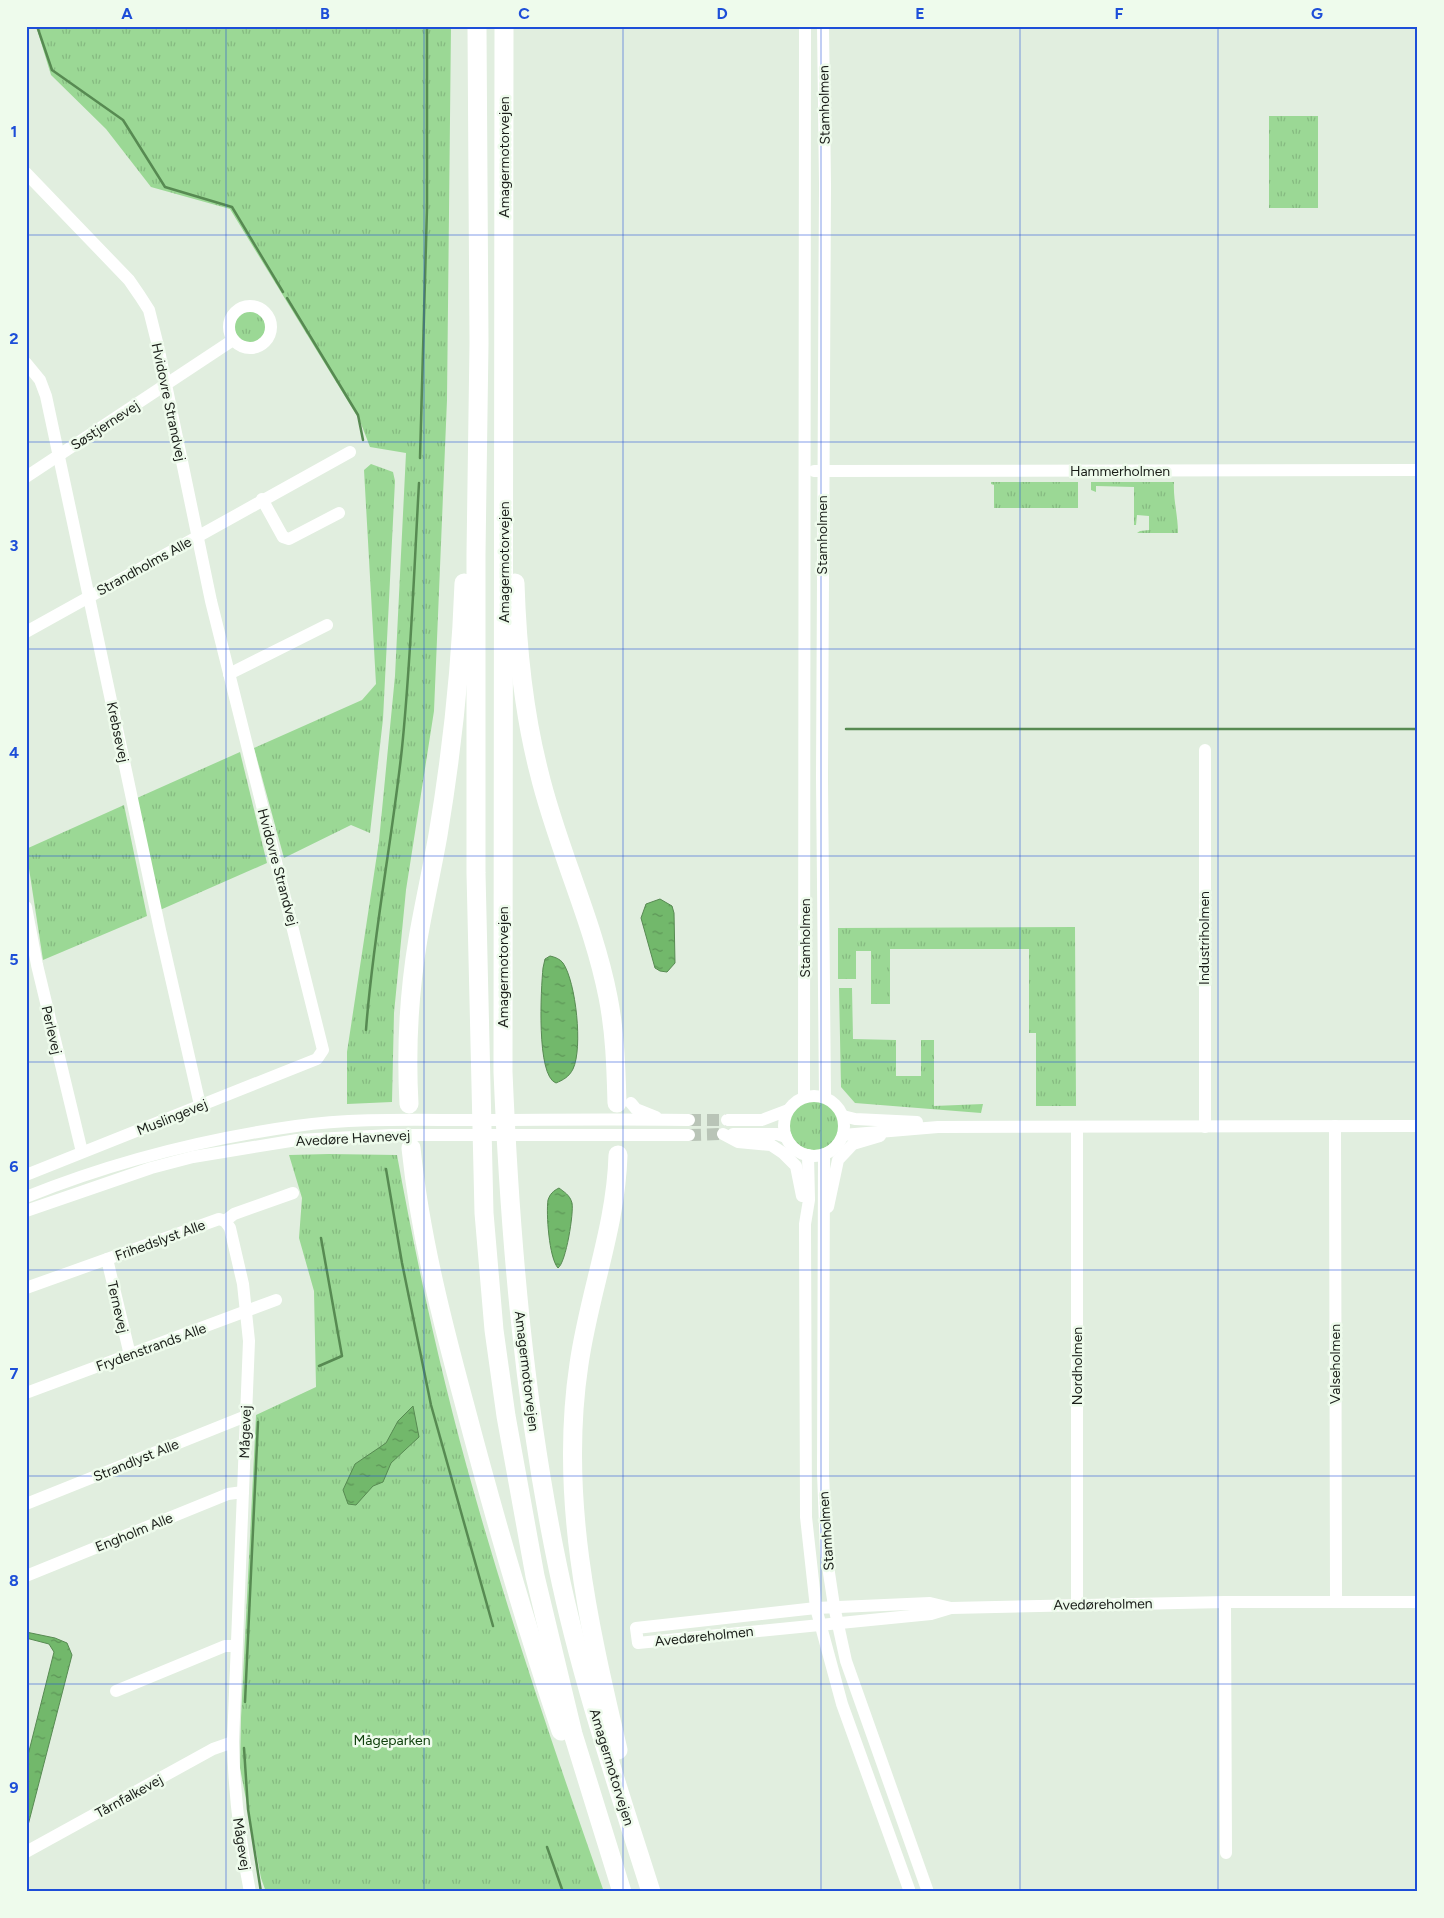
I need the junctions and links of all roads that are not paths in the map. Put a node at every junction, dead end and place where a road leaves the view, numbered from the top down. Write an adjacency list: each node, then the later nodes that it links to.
1 (477, 26): 10 (highway, Amagermotorvejen)
2 (504, 26): 9 (highway, Amagermotorvejen)
3 (805, 26): 6 (street, Stamholmen)
4 (823, 26): 7 (street, Stamholmen)
5 (26, 173): 12 (street, Hvidovre Strandvej)
6 (805, 185): 7 (street); 16 (street, Stamholmen)
7 (825, 185): 17 (street, Stamholmen)
8 (234, 340): 12 (street, Søstjernevej)
9 (505, 340): 34 (highway); 90 (highway, Amagermotorvejen)
10 (479, 342): 36 (highway); 89 (highway, Amagermotorvejen)
11 (26, 363): 14 (street, Krebsevej)
12 (166, 385): 14 (street, Søstjernevej); 21 (street, Hvidovre Strandvej)
13 (350, 452): 19 (street, Strandholms Alle)
14 (57, 456): 18 (street, Søstjernevej); 22 (street, Krebsevej)
15 (1418, 470): 17 (street, Hammerholmen)
16 (804, 471): 17 (street); 27 (street, Stamholmen)
17 (822, 471): 28 (street, Stamholmen)
18 (26, 477)
19 (262, 500): 20 (street); 21 (street, Strandholms Alle)
20 (339, 513)
21 (198, 536): 22 (street, Strandholms Alle); 25 (street, Hvidovre Strandvej)
22 (90, 597): 24 (street, Strandholms Alle); 33 (street, Krebsevej)
23 (327, 624): 25 (street)
24 (26, 632)
25 (229, 674): 30 (street, Hvidovre Strandvej)
26 (1204, 750): 46 (street, Industriholmen)
27 (805, 778): 28 (street); 31 (street, Stamholmen)
28 (822, 778): 32 (street, Stamholmen)
29 (26, 907): 53 (street, Perlevej)
30 (318, 1060): 33 (street, Muslingevej)
31 (804, 1097): 32 (street); 35 (street)
32 (825, 1097): 37 (street)
33 (200, 1105): 53 (street, Muslingevej)
34 (619, 1110): 38 (street, Avedøre Havnevej); 38 (street); 44 (street, Avedøre Havnevej); 48 (street)
35 (788, 1110): 40 (street); 51 (street)
36 (410, 1112): 43 (street, Avedøre Havnevej); 52 (street); 59 (street, Avedøre Havnevej)
37 (843, 1116): 47 (street); 50 (street)
38 (664, 1120): 39 (street, Avedøre Havnevej)
39 (689, 1120)
40 (726, 1120)
41 (1335, 1126): 42 (street); 46 (street); 75 (street, Valseholmen)
42 (1418, 1126)
43 (448, 1127): 44 (street, Avedøre Havnevej); 44 (street, Avedøre Havnevej); 52 (street, Avedøre Havnevej)
44 (538, 1127): 48 (street, Avedøre Havnevej)
45 (1077, 1127): 46 (street); 47 (street); 77 (street, Nordholmen)
46 (1204, 1127)
47 (934, 1128): 50 (street); 63 (street)
48 (618, 1134): 49 (street, Avedøre Havnevej); 55 (street)
49 (689, 1134)
50 (843, 1135): 54 (street)
51 (786, 1137): 56 (street); 62 (street)
52 (412, 1139): 60 (street, Avedøre Havnevej); 89 (highway)
53 (82, 1152): 57 (street, Muslingevej)
54 (824, 1155): 56 (street); 63 (street, Stamholmen)
55 (618, 1156): 90 (highway)
56 (808, 1156): 62 (street, Stamholmen)
57 (26, 1174)
58 (293, 1192): 61 (street, Frihedslyst Alle)
59 (26, 1197)
60 (26, 1211)
61 (225, 1221): 64 (street, Frihedslyst Alle); 67 (street, Mågevej)
62 (805, 1224): 79 (street, Stamholmen)
63 (823, 1226): 78 (street, Stamholmen)
64 (107, 1259): 65 (street, Frihedslyst Alle); 68 (street, Ternevej)
65 (26, 1288)
66 (276, 1300): 67 (street, Frydenstrands Alle)
67 (247, 1312): 68 (street, Frydenstrands Alle); 70 (street, Mågevej)
68 (130, 1355): 69 (street, Frydenstrands Alle)
69 (26, 1393)
70 (246, 1416): 71 (street, Mågevej); 72 (street, Strandlyst Alle)
71 (243, 1492): 73 (street, Engholm Alle); 83 (street, Mågevej)
72 (26, 1504)
73 (26, 1576)
74 (1226, 1602): 75 (street, Avedøreholmen); 77 (street, Avedøreholmen); 87 (street)
75 (1336, 1602): 76 (street, Avedøreholmen)
76 (1418, 1602)
77 (1077, 1605): 80 (street, Avedøreholmen)
78 (834, 1606): 79 (street, Avedøreholmen); 80 (street, Avedøreholmen); 81 (street, Stamholmen)
79 (816, 1608): 82 (street, Stamholmen); 82 (street, Avedøreholmen)
80 (951, 1608): 81 (street, Avedøreholmen)
81 (837, 1622): 82 (street, Avedøreholmen); 92 (street, Stamholmen)
82 (820, 1624): 91 (street, Stamholmen)
83 (236, 1646): 84 (street); 85 (street, Mågevej)
84 (116, 1691)
85 (232, 1742): 86 (street, Tårnfalkevej); 88 (street, Mågevej)
86 (26, 1852)
87 (1226, 1853)
88 (250, 1892)
89 (622, 1892)
90 (652, 1892)
91 (910, 1892)
92 (928, 1892)

